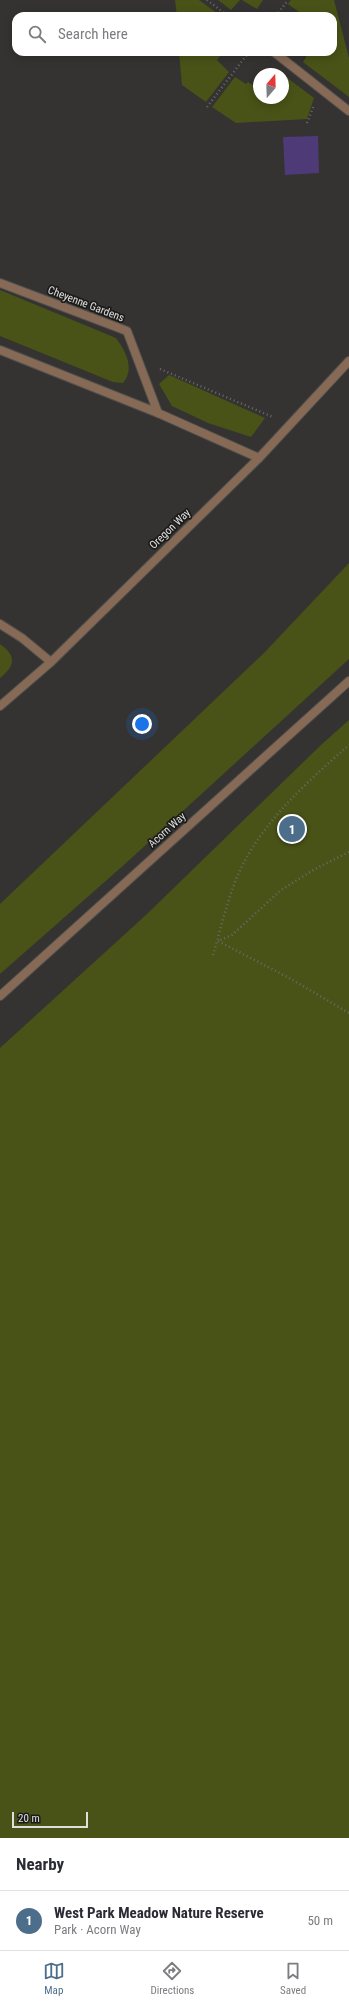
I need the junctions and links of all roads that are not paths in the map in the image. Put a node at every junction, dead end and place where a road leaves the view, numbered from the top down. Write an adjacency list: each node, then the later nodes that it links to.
1 (279, 56): 2 (street)
2 (349, 111)
3 (0, 283): 6 (street, Cheyenne Gardens)
4 (0, 350): 6 (street)
5 (349, 361): 7 (street, Oregon Way)
6 (158, 413): 7 (street)
7 (259, 458): 9 (street, Oregon Way)
8 (0, 624): 9 (street)
9 (51, 662): 11 (street, Oregon Way)
10 (349, 681): 12 (street, Acorn Way)
11 (0, 706)
12 (0, 996)

